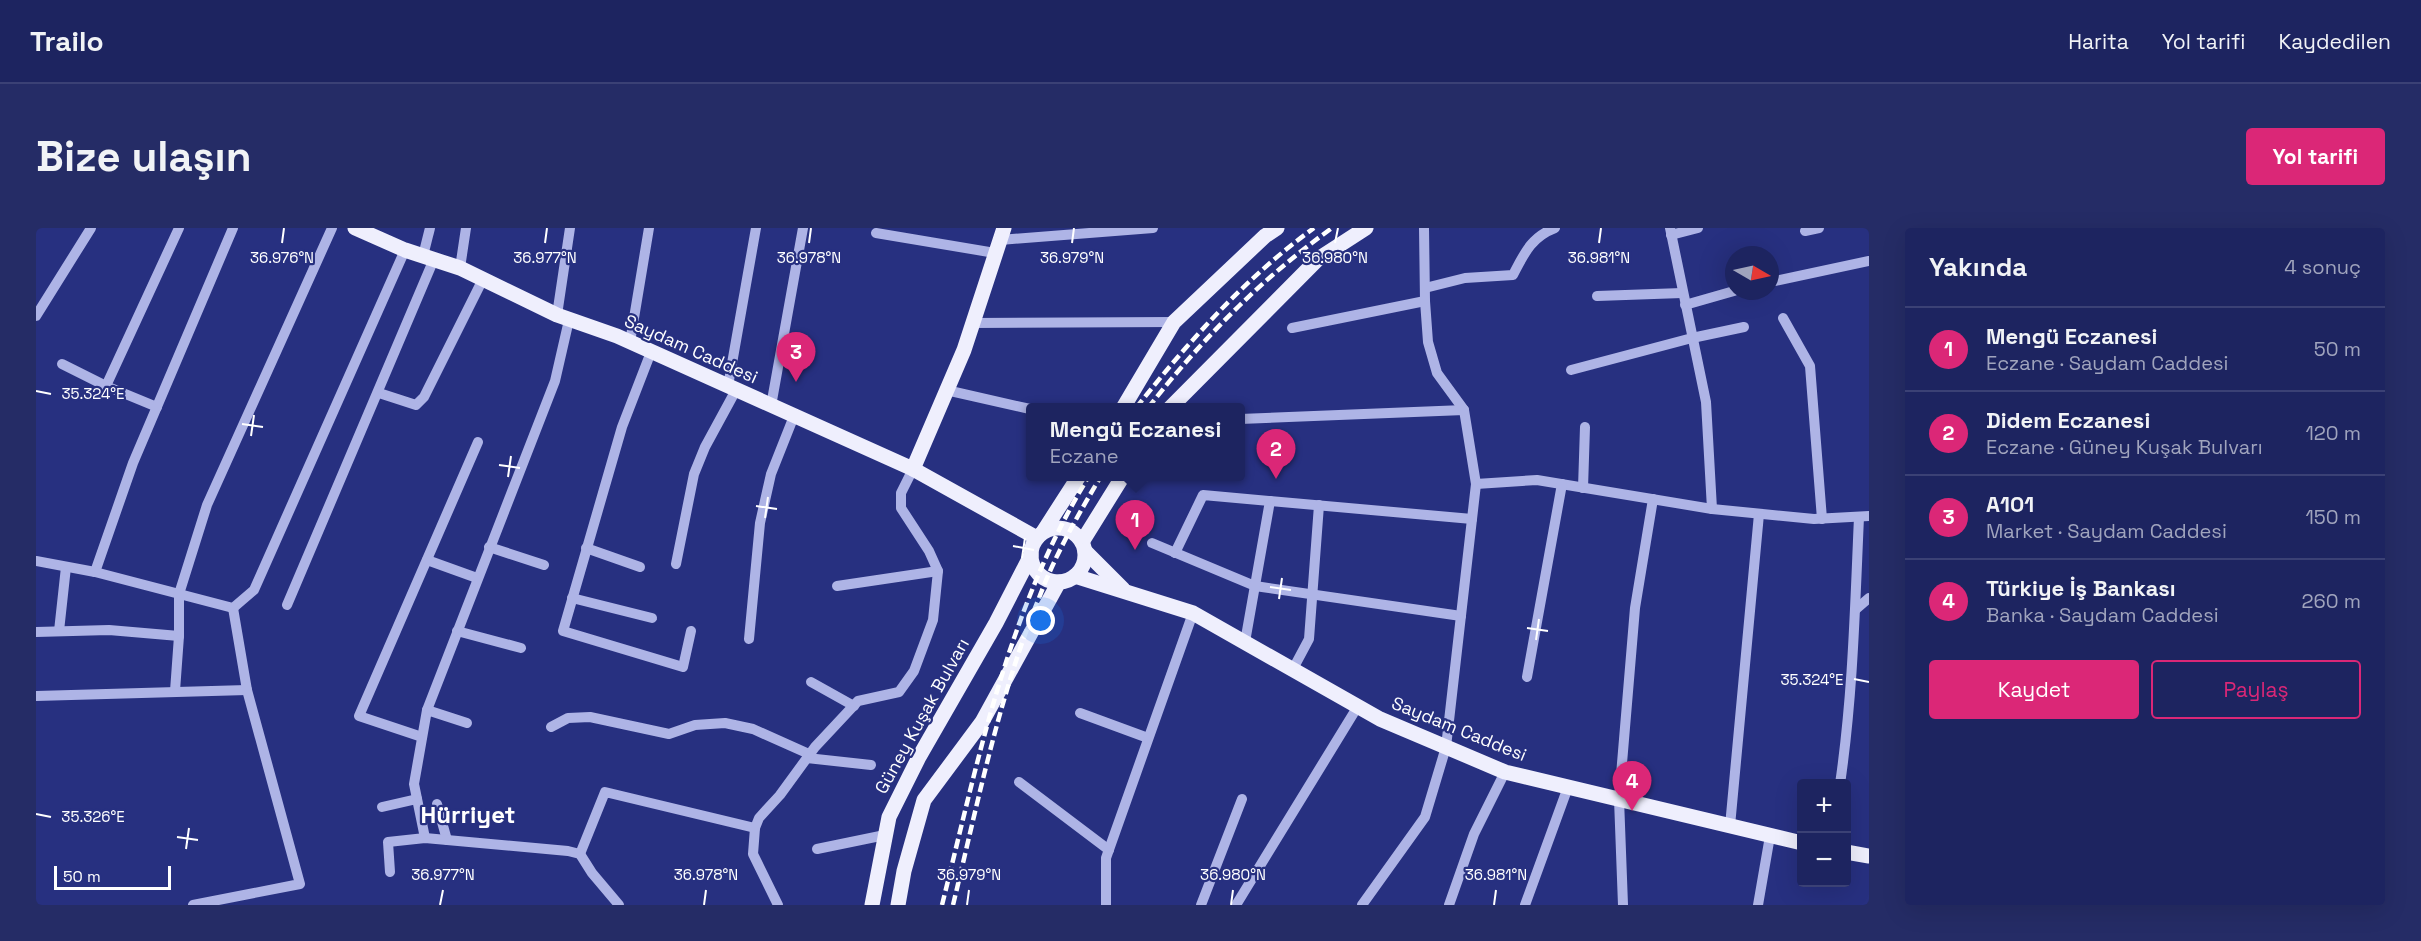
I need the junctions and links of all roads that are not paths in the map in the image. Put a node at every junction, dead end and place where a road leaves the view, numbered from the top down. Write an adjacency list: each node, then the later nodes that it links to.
1 (91, 228): 35 (street)
2 (179, 228): 47 (street)
3 (233, 228): 54 (street)
4 (332, 228): 97 (street)
5 (355, 228): 23 (main road, Saydam Caddesi)
6 (430, 228): 24 (street)
7 (466, 228): 26 (street)
8 (570, 228): 36 (street)
9 (649, 228): 43 (street)
10 (756, 228): 48 (street)
11 (803, 228): 53 (street)
12 (1153, 228): 22 (street)
13 (1277, 228): 38 (main road)
14 (1366, 228): 52 (main road)
15 (1424, 228): 29 (street)
16 (1555, 228): 29 (street)
17 (1698, 228): 19 (street)
18 (1819, 228): 20 (street)
19 (1671, 231): 30 (street)
20 (1805, 231)
21 (876, 233): 22 (street)
22 (1000, 241): 39 (main road)
23 (405, 250): 24 (main road, Saydam Caddesi); 101 (street)
24 (429, 258): 26 (main road, Saydam Caddesi); 50 (street)
25 (1869, 261): 28 (street)
26 (460, 268): 27 (main road, Saydam Caddesi)
27 (483, 279): 36 (main road, Saydam Caddesi); 50 (street)
28 (1779, 280)
29 (1425, 288): 33 (street)
30 (1682, 293): 32 (street); 34 (street)
31 (1725, 294): 34 (street)
32 (1597, 296)
33 (1425, 301): 41 (street); 56 (street)
34 (1685, 305): 42 (street)
35 (36, 316)
36 (563, 318): 43 (main road, Saydam Caddesi); 77 (street)
37 (1783, 318): 74 (street)
38 (1174, 322): 39 (street); 51 (main road)
39 (972, 323): 49 (main road)
40 (1744, 327): 42 (street)
41 (1292, 328)
42 (1692, 338): 46 (street); 70 (street)
43 (630, 342): 44 (main road, Saydam Caddesi)
44 (651, 352): 48 (main road, Saydam Caddesi); 79 (street)
45 (62, 364): 47 (street)
46 (1571, 370)
47 (106, 387): 54 (street)
48 (732, 388): 53 (main road, Saydam Caddesi); 84 (street)
49 (946, 390): 55 (street); 61 (main road)
50 (379, 393): 100 (street)
51 (1126, 403)
52 (1175, 403)
53 (771, 406): 57 (main road, Saydam Caddesi)
54 (157, 407): 89 (street)
55 (1026, 408)
56 (1464, 410): 58 (street); 64 (street)
57 (794, 416): 61 (main road, Saydam Caddesi); 111 (street)
58 (1245, 419)
59 (1585, 427): 66 (street)
60 (478, 442): 82 (street)
61 (913, 469): 75 (main road, Saydam Caddesi); 88 (street)
62 (1076, 481): 75 (main road)
63 (1120, 481): 78 (main road)
64 (1476, 484): 65 (street); 73 (street)
65 (1562, 484): 66 (street); 115 (street)
66 (1583, 488): 67 (street)
67 (1653, 499): 70 (street); 137 (street)
68 (1269, 501): 69 (street); 80 (street); 94 (street)
69 (1319, 505): 73 (street); 96 (street)
70 (1712, 509): 71 (street)
71 (1759, 514): 74 (street); 140 (street)
72 (1864, 516): 74 (street); 102 (street)
73 (1472, 519): 104 (street)
74 (1822, 519)
75 (1040, 535): 78 (main road); 81 (main road)
76 (1152, 543): 80 (street)
77 (489, 547): 85 (street); 91 (street)
78 (1084, 547): 90 (main road); 95 (main road)
79 (586, 548): 87 (street); 98 (street)
80 (1175, 553): 94 (street)
81 (1031, 555): 92 (main road); 142 (main road, Güney Kuşak Bulvarı)
82 (428, 560): 91 (street); 126 (street)
83 (36, 561): 86 (street)
84 (676, 564)
85 (544, 565)
86 (66, 567): 89 (street); 109 (street)
87 (640, 567)
88 (938, 571): 93 (street); 120 (street)
89 (95, 572): 97 (street)
90 (1075, 576): 92 (main road); 95 (main road, Saydam Caddesi)
91 (477, 578): 106 (street)
92 (1059, 582): 157 (main road)
93 (837, 586)
94 (1255, 586): 96 (street); 112 (street)
95 (1125, 591): 103 (main road, Saydam Caddesi)
96 (1311, 593): 104 (street); 114 (street)
97 (179, 594): 101 (street); 110 (street)
98 (572, 598): 105 (street); 107 (street)
99 (1869, 598): 102 (street)
100 (288, 605)
101 (233, 608): 117 (street)
102 (1855, 610): 132 (street)
103 (1194, 613): 112 (main road, Saydam Caddesi); 127 (street)
104 (1461, 616): 128 (street)
105 (652, 618)
106 (457, 631): 113 (street); 122 (street)
107 (691, 631)
108 (36, 632): 109 (street)
109 (59, 632): 110 (street)
110 (179, 636): 118 (street)
111 (749, 639)
112 (1245, 642): 114 (main road, Saydam Caddesi)
113 (521, 648)
114 (1293, 669): 121 (main road, Saydam Caddesi)
115 (1527, 677)
116 (811, 682): 120 (street)
117 (247, 690): 118 (street); 153 (street)
118 (175, 691): 119 (street)
119 (36, 696)
120 (854, 706): 129 (street)
121 (1358, 706): 128 (main road, Saydam Caddesi); 160 (street)
122 (427, 710): 124 (street); 126 (street)
123 (1080, 713): 127 (street)
124 (467, 723)
125 (551, 727): 129 (street)
126 (422, 737): 135 (street)
127 (1148, 738): 148 (street)
128 (1446, 747): 131 (main road, Saydam Caddesi); 161 (street)
129 (808, 756): 130 (street); 141 (street)
130 (871, 765)
131 (1505, 772): 134 (main road, Saydam Caddesi); 162 (street)
132 (1841, 779)
133 (1019, 782): 148 (street)
134 (1568, 787): 137 (main road, Saydam Caddesi); 163 (street)
135 (417, 799): 139 (street); 144 (street)
136 (1242, 799): 159 (street)
137 (1619, 799): 140 (main road, Saydam Caddesi); 164 (street)
138 (437, 804): 145 (street)
139 (382, 807)
140 (1730, 826): 143 (main road, Saydam Caddesi)
141 (755, 828): 150 (street); 155 (street)
142 (885, 835): 147 (street); 156 (main road, Güney Kuşak Bulvarı)
143 (1770, 836): 146 (main road, Saydam Caddesi); 165 (street)
144 (425, 838): 145 (street); 152 (street)
145 (447, 840): 150 (street)
146 (1797, 842)
147 (817, 849)
148 (1109, 850): 158 (street)
149 (1851, 853): 151 (main road)
150 (580, 854): 154 (street)
151 (1869, 856)
152 (390, 872)
153 (193, 905)
154 (619, 905)
155 (778, 905)
156 (872, 905)
157 (898, 905)
158 (1106, 905)
159 (1201, 905)
160 (1236, 905)
161 (1362, 905)
162 (1449, 905)
163 (1525, 905)
164 (1623, 905)
165 (1758, 905)

